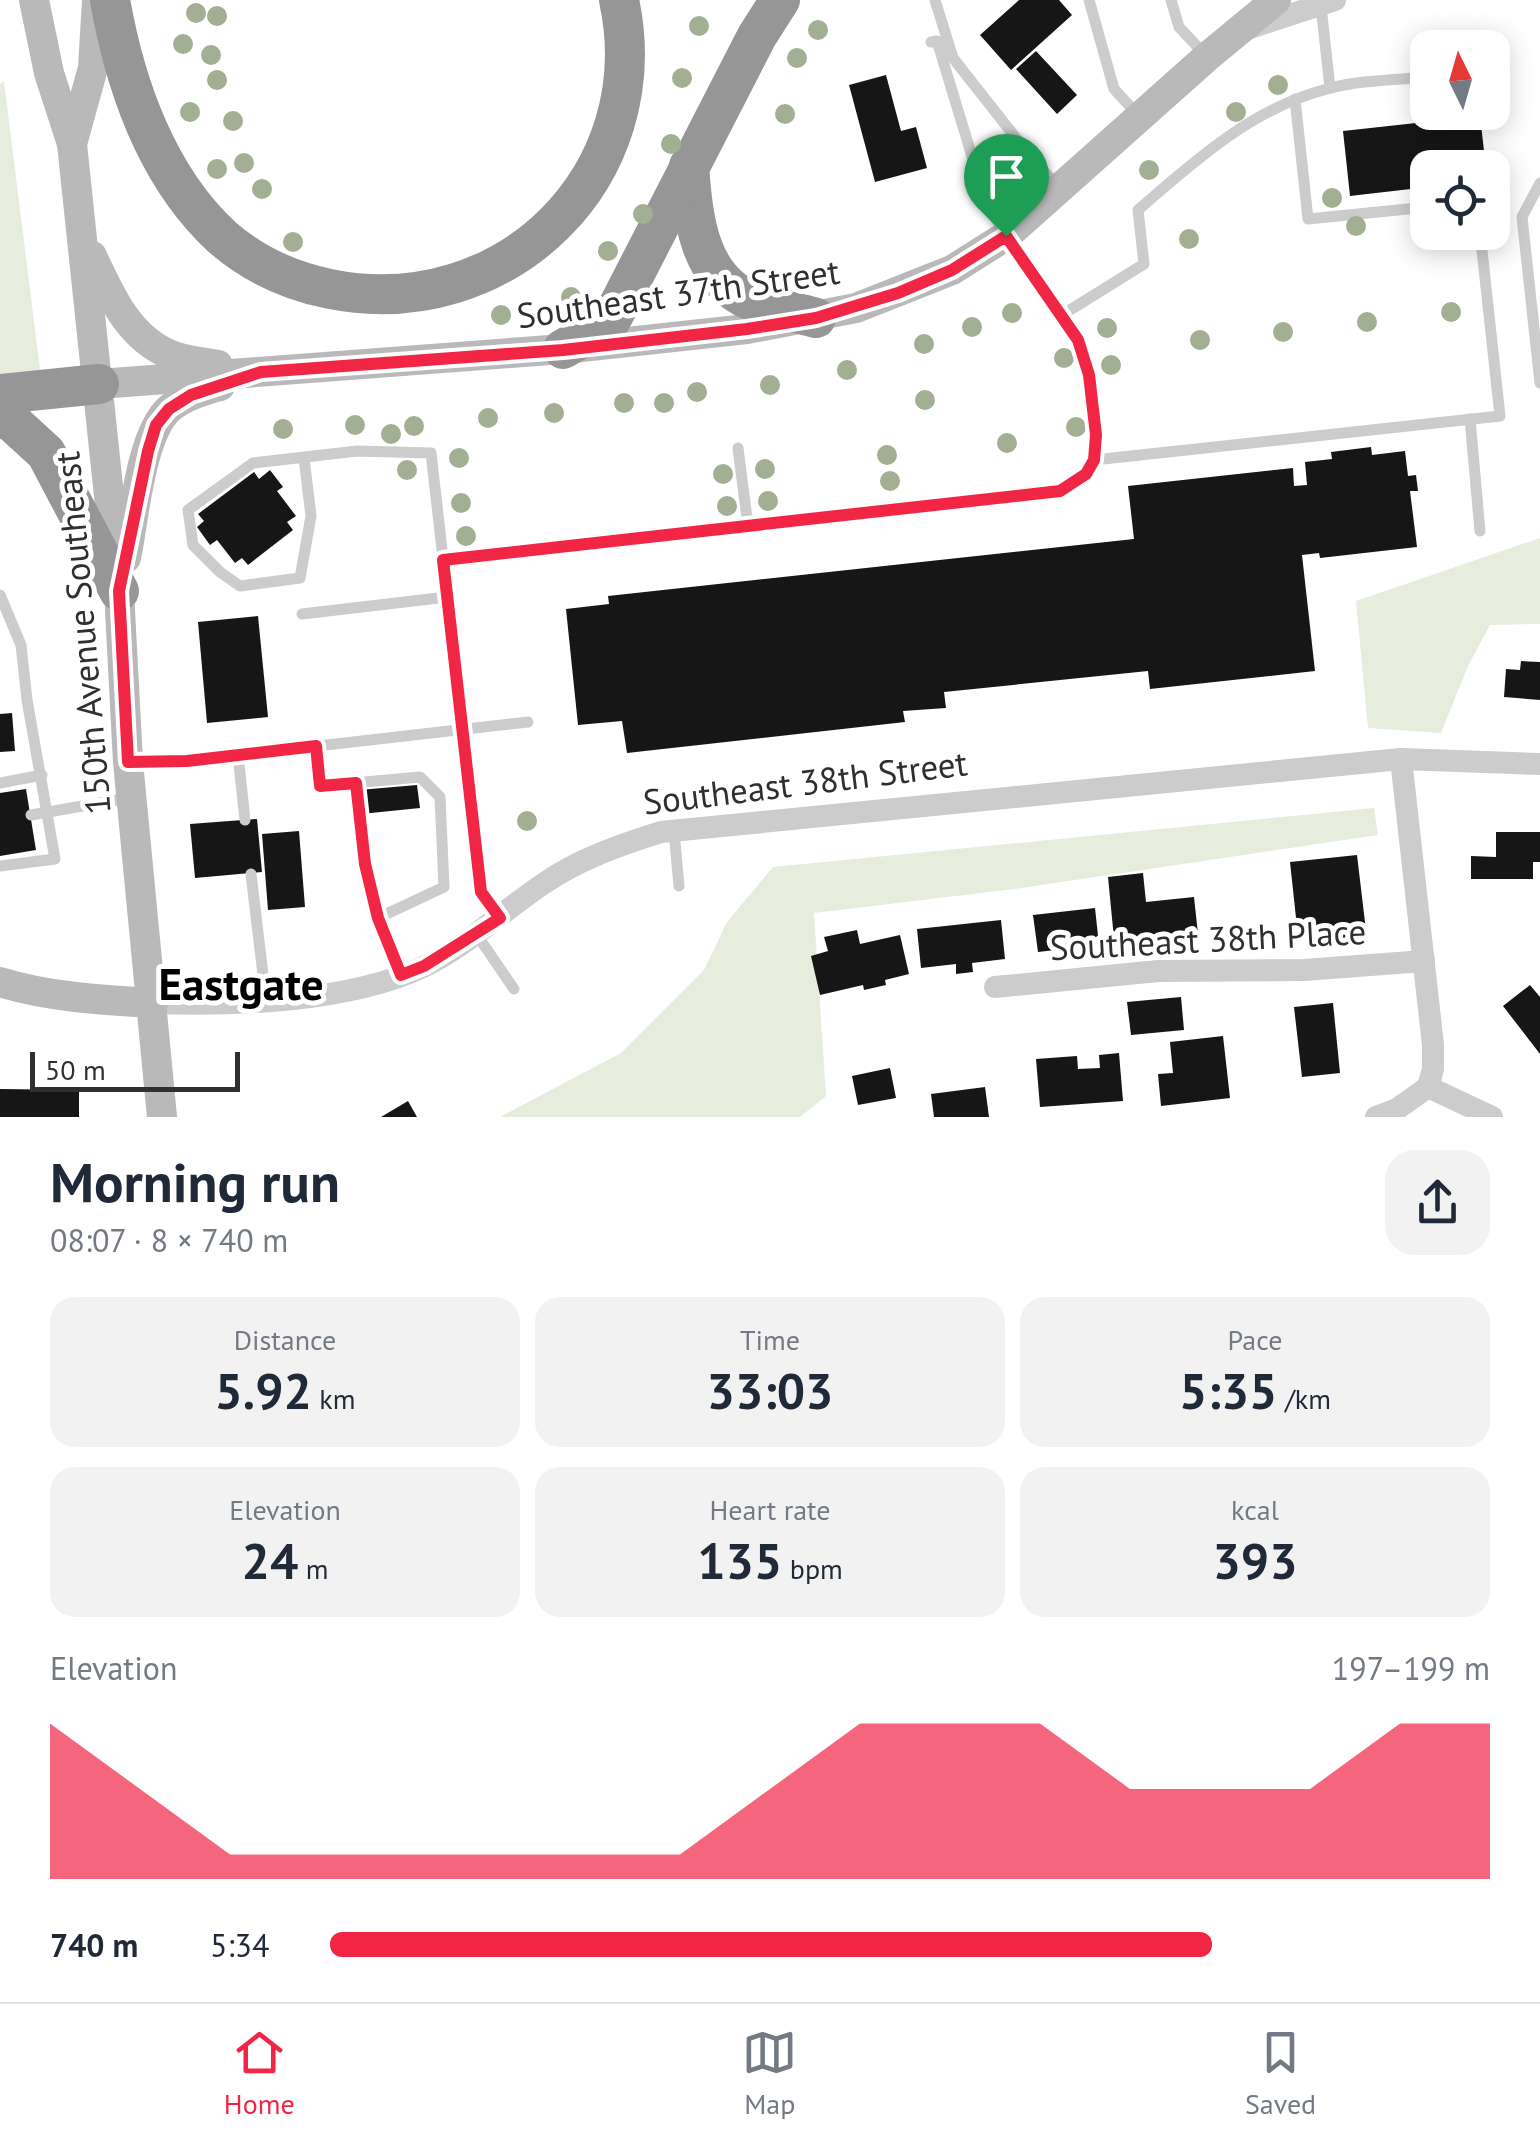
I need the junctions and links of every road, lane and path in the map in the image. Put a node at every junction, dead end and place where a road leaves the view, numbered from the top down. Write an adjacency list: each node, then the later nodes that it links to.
1 (34, 0): 18 (main road, 150th Avenue Southeast)
2 (97, 0): 18 (main road, 150th Avenue Southeast)
3 (110, 0): 4 (highway)
4 (619, 0)
5 (780, 0): 19 (highway)
6 (935, 0): 21 (lane)
7 (1088, 0): 17 (lane)
8 (1172, 0): 13 (lane)
9 (1276, 0): 11 (main road, Southeast 37th Street)
10 (1328, 3): 11 (street, Southeast 37th Street); 15 (lane)
11 (1234, 33): 13 (main road, Southeast 37th Street)
12 (932, 42): 24 (lane)
13 (1207, 57): 17 (main road, Southeast 37th Street)
14 (1410, 78): 15 (lane)
15 (1330, 88): 16 (lane)
16 (1295, 99): 22 (lane); 26 (lane)
17 (1141, 118): 21 (main road, Southeast 37th Street)
18 (72, 144): 23 (main road, 150th Avenue Southeast)
19 (689, 166): 27 (highway); 28 (highway)
20 (1540, 183): 30 (lane)
21 (1061, 189): 24 (main road, Southeast 37th Street)
22 (1410, 208)
23 (82, 234): 29 (main road); 31 (main road, 150th Avenue Southeast)
24 (1006, 236): 26 (lane); 27 (main road, Southeast 37th Street)
25 (1482, 250): 34 (lane)
26 (1062, 315): 37 (lane)
27 (816, 318): 28 (main road, Southeast 37th Street)
28 (563, 350): 29 (main road, Southeast 37th Street)
29 (261, 372): 31 (main road, Southeast 37th Street); 41 (main road)
30 (1540, 383)
31 (98, 384): 32 (highway); 41 (main road, 150th Avenue Southeast)
32 (0, 394)
33 (0, 418): 41 (highway)
34 (1470, 419): 37 (lane); 39 (lane)
35 (738, 448): 38 (lane)
36 (304, 458): 36 (lane); 40 (lane)
37 (1094, 460): 38 (lane)
38 (748, 526): 40 (lane)
39 (1480, 532)
40 (443, 560): 43 (lane)
41 (119, 591): 50 (main road, 150th Avenue Southeast)
42 (0, 595): 52 (lane)
43 (448, 597): 44 (lane); 46 (lane)
44 (302, 614)
45 (528, 722): 46 (lane)
46 (462, 729): 47 (lane); 64 (lane)
47 (316, 746): 48 (lane); 54 (lane)
48 (238, 755): 50 (lane); 58 (lane)
49 (1401, 758): 51 (street, Southeast 38th Street); 59 (street, Southeast 38th Street); 66 (street)
50 (128, 762): 55 (main road, 150th Avenue Southeast)
51 (1540, 764)
52 (42, 775): 53 (lane); 56 (lane)
53 (0, 783)
54 (356, 783): 63 (lane); 63 (lane)
55 (132, 797): 56 (lane); 72 (main road, 150th Avenue Southeast)
56 (48, 813): 57 (lane); 60 (lane)
57 (30, 816)
58 (245, 820)
59 (674, 830): 62 (lane); 64 (street, Southeast 38th Street)
60 (0, 866)
61 (251, 874): 71 (lane)
62 (679, 886)
63 (378, 918): 67 (lane)
64 (500, 918): 65 (street, Southeast 38th Street)
65 (477, 934): 67 (street, Southeast 38th Street); 70 (lane)
66 (1424, 961): 69 (street, Southeast 38th Place); 73 (street)
67 (401, 975): 71 (street, Southeast 38th Street)
68 (0, 982): 72 (main road, Southeast 38th Street)
69 (996, 987)
70 (514, 989)
71 (266, 1000): 72 (street, Southeast 38th Street)
72 (153, 1003): 74 (main road, 150th Avenue Southeast)
73 (1428, 1087): 75 (street); 76 (street)
74 (162, 1117)
75 (1376, 1117)
76 (1492, 1117)

